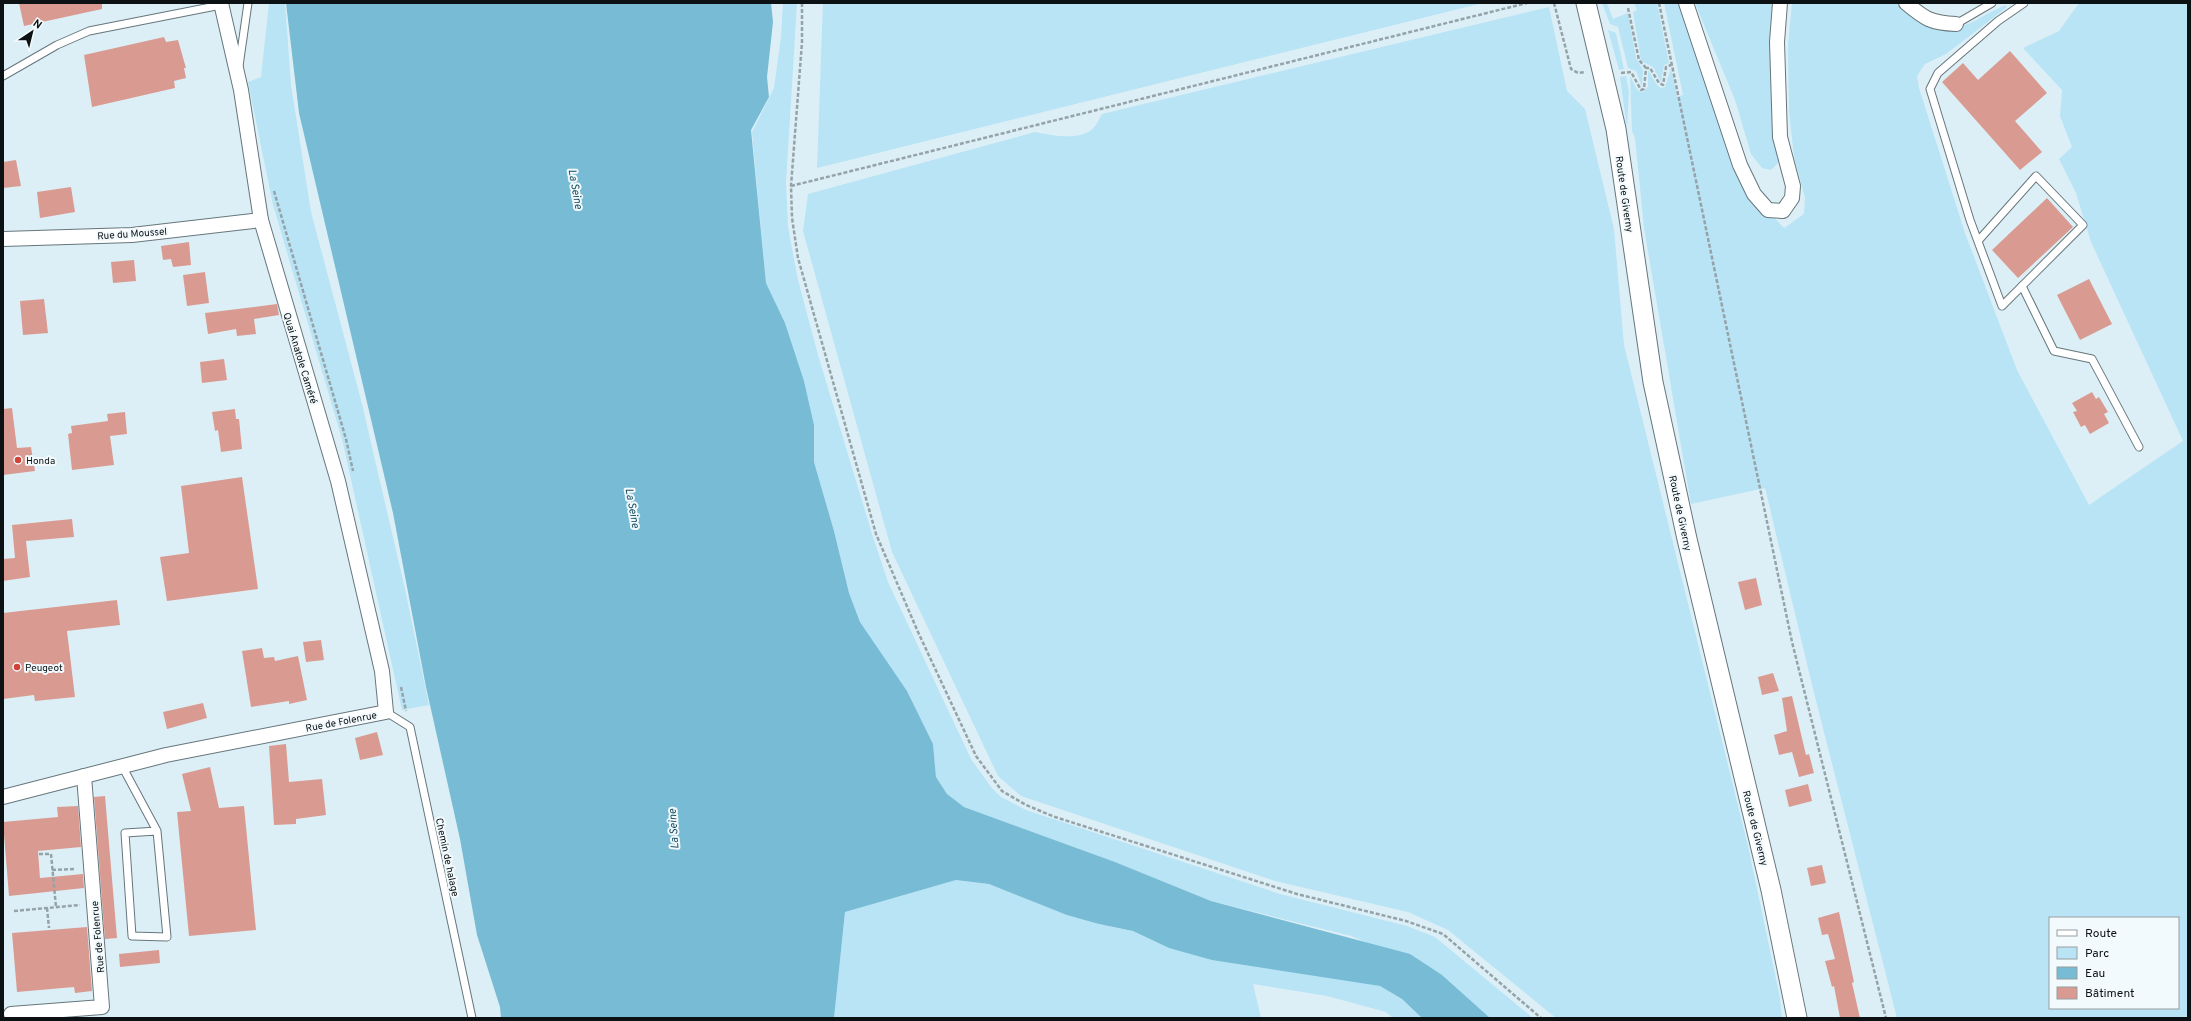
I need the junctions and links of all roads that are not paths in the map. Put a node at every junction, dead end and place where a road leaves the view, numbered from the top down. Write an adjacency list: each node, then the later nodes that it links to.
1 (248, 3): 11 (lane)
2 (1586, 3): 24 (main road, Route de Giverny)
3 (1686, 3): 4 (street)
4 (1780, 3)
5 (1906, 3): 9 (street)
6 (1992, 3): 9 (lane)
7 (2024, 3): 14 (lane)
8 (221, 4): 10 (lane); 11 (street, Quai Anatole Caméré)
9 (1956, 24)
10 (3, 76)
11 (237, 76): 12 (street, Quai Anatole Caméré)
12 (261, 220): 13 (street, Rue du Moussel); 17 (street, Quai Anatole Caméré)
13 (3, 239)
14 (1978, 241): 15 (lane); 15 (lane)
15 (2022, 286): 16 (lane)
16 (2139, 447)
17 (386, 712): 18 (street, Rue de Folenrue); 23 (lane, Chemin de halage)
18 (122, 766): 19 (street, Rue de Folenrue); 21 (lane)
19 (84, 776): 20 (street, Rue de Folenrue); 22 (street, Rue de Folenrue)
20 (3, 796)
21 (157, 831): 21 (lane)
22 (11, 1014)
23 (472, 1018)
24 (1797, 1018)

